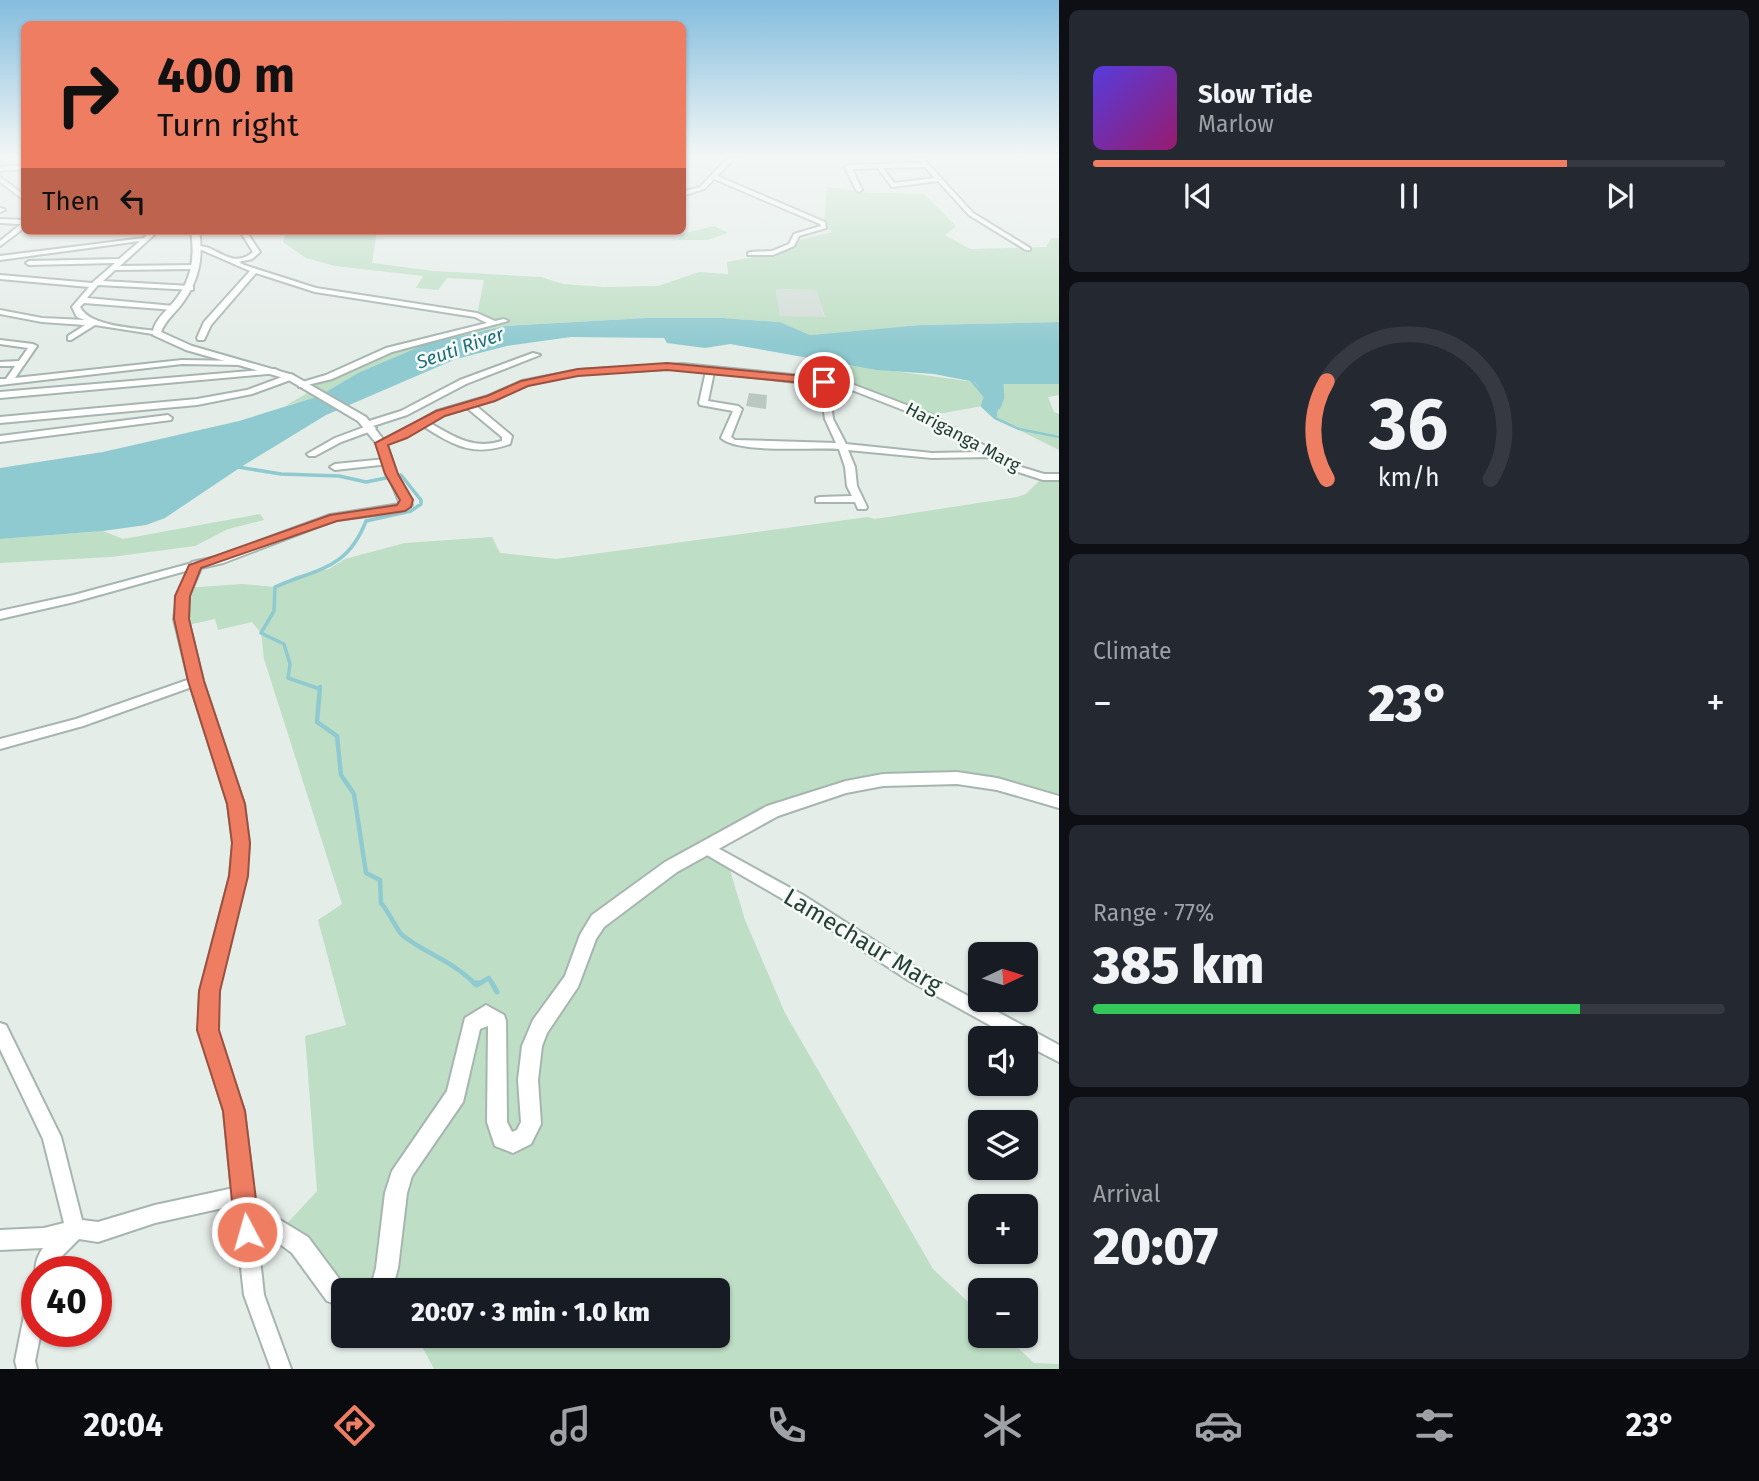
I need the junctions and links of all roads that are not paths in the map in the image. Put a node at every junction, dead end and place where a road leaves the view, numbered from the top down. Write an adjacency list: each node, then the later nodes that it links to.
1 (813, 219): 12 (street)
2 (979, 219): 11 (street)
3 (0, 221): 4 (street)
4 (21, 223)
5 (21, 226): 9 (street)
6 (142, 235): 13 (street); 14 (street)
7 (196, 235): 10 (street)
8 (246, 235): 15 (street)
9 (0, 244)
10 (198, 247): 15 (street); 17 (street)
11 (1028, 249)
12 (750, 254)
13 (0, 258)
14 (121, 261): 16 (street); 18 (street)
15 (234, 261): 19 (street)
16 (29, 263)
17 (195, 267): 18 (street); 22 (street)
18 (113, 268): 21 (street)
19 (255, 271): 28 (street); 31 (street)
20 (0, 277): 21 (street)
21 (95, 284): 22 (street); 23 (street)
22 (190, 288): 24 (street)
23 (80, 300): 24 (street); 27 (street)
24 (174, 307): 29 (street)
25 (0, 313): 27 (street)
26 (505, 321): 28 (street)
27 (93, 323): 29 (street); 30 (street)
28 (493, 323): 42 (street)
29 (156, 333): 35 (street)
30 (71, 338)
31 (201, 338)
32 (0, 342): 34 (street)
33 (536, 355): 48 (street)
34 (21, 363): 36 (street); 40 (street)
35 (241, 363): 38 (street); 40 (street)
36 (0, 364)
37 (710, 369): 41 (street, Hariganga Marg); 44 (street, Hariganga Marg); 49 (street)
38 (275, 372): 39 (street); 43 (street)
39 (290, 377): 42 (street); 46 (street)
40 (5, 382)
41 (824, 382): 52 (street); 54 (street, Hariganga Marg)
42 (307, 388): 48 (street)
43 (0, 395)
44 (468, 404): 47 (street, Hariganga Marg); 47 (street)
45 (168, 418): 50 (street)
46 (0, 420)
47 (424, 423): 51 (street, Hariganga Marg)
48 (367, 424): 51 (street); 53 (street)
49 (726, 438): 52 (street)
50 (0, 439)
51 (381, 443): 55 (street)
52 (842, 446): 54 (street); 58 (street)
53 (312, 454)
54 (991, 454): 57 (street, Hariganga Marg)
55 (386, 461): 56 (street); 59 (street)
56 (335, 467)
57 (1059, 477)
58 (820, 500)
59 (196, 565): 60 (street); 61 (street)
60 (0, 615)
61 (196, 681): 62 (street); 67 (street)
62 (0, 744)
63 (1059, 802): 64 (street)
64 (705, 847): 66 (street, Lamechaur Marg); 72 (street)
65 (0, 1031): 68 (street)
66 (1059, 1054)
67 (243, 1195): 68 (street); 69 (street)
68 (75, 1229): 70 (street); 71 (street)
69 (247, 1232): 73 (street); 76 (street)
70 (0, 1240)
71 (49, 1256)
72 (384, 1278)
73 (331, 1288)
74 (28, 1347): 75 (street)
75 (27, 1369)
76 (281, 1369)

